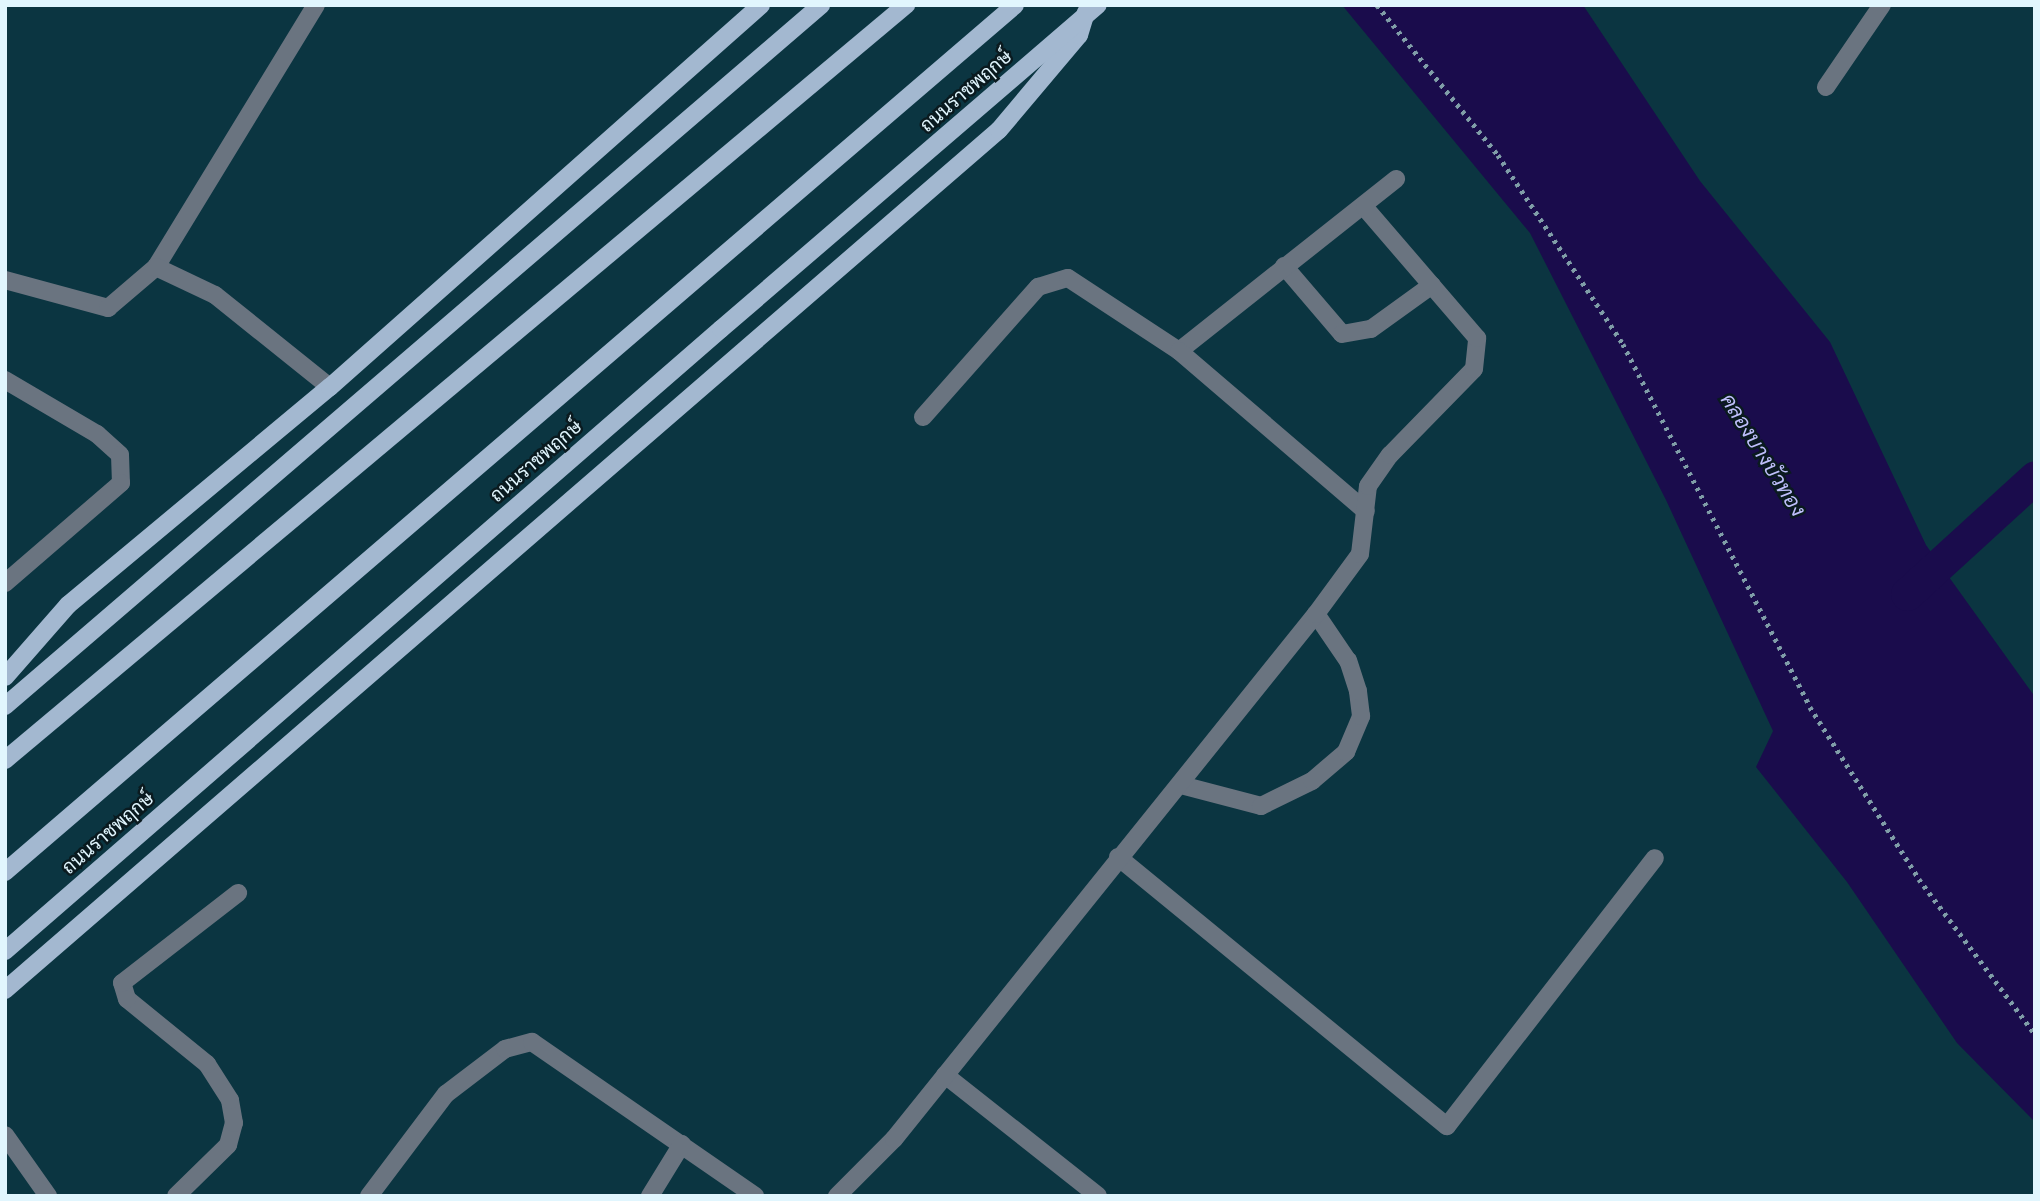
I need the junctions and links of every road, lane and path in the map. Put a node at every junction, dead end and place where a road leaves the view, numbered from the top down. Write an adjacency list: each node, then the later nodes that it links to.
1 (316, 5): 14 (street)
2 (761, 5): 19 (main road)
3 (821, 5): 25 (main road)
4 (906, 5): 26 (main road)
5 (1015, 5): 30 (main road, ถนนราชพฤกษ์)
6 (1088, 5): 33 (main road)
7 (1097, 5): 32 (main road, ถนนราชพฤกษ์, bridge)
8 (1377, 5): 34 (path)
9 (1882, 5): 10 (street)
10 (1826, 87)
11 (1396, 179): 12 (street)
12 (1365, 208): 13 (street); 16 (street)
13 (1284, 266): 16 (street); 17 (street)
14 (156, 267): 15 (street); 19 (street)
15 (5, 280)
16 (1432, 285): 21 (street)
17 (1180, 351): 20 (street); 21 (street)
18 (5, 380): 22 (street)
19 (330, 387): 24 (main road)
20 (923, 418)
21 (1366, 511): 23 (street)
22 (5, 583)
23 (1316, 614): 27 (street); 27 (street)
24 (5, 677)
25 (5, 706)
26 (5, 760)
27 (1181, 785): 28 (street)
28 (1118, 857): 29 (street); 35 (street)
29 (1655, 858)
30 (5, 872)
31 (238, 893): 39 (street)
32 (5, 951)
33 (5, 990)
34 (2035, 1034)
35 (945, 1075): 43 (street); 44 (street)
36 (5, 1135): 38 (street)
37 (682, 1144): 40 (street); 41 (street); 42 (street)
38 (48, 1196)
39 (176, 1196)
40 (369, 1196)
41 (650, 1196)
42 (755, 1196)
43 (837, 1196)
44 (1098, 1196)

